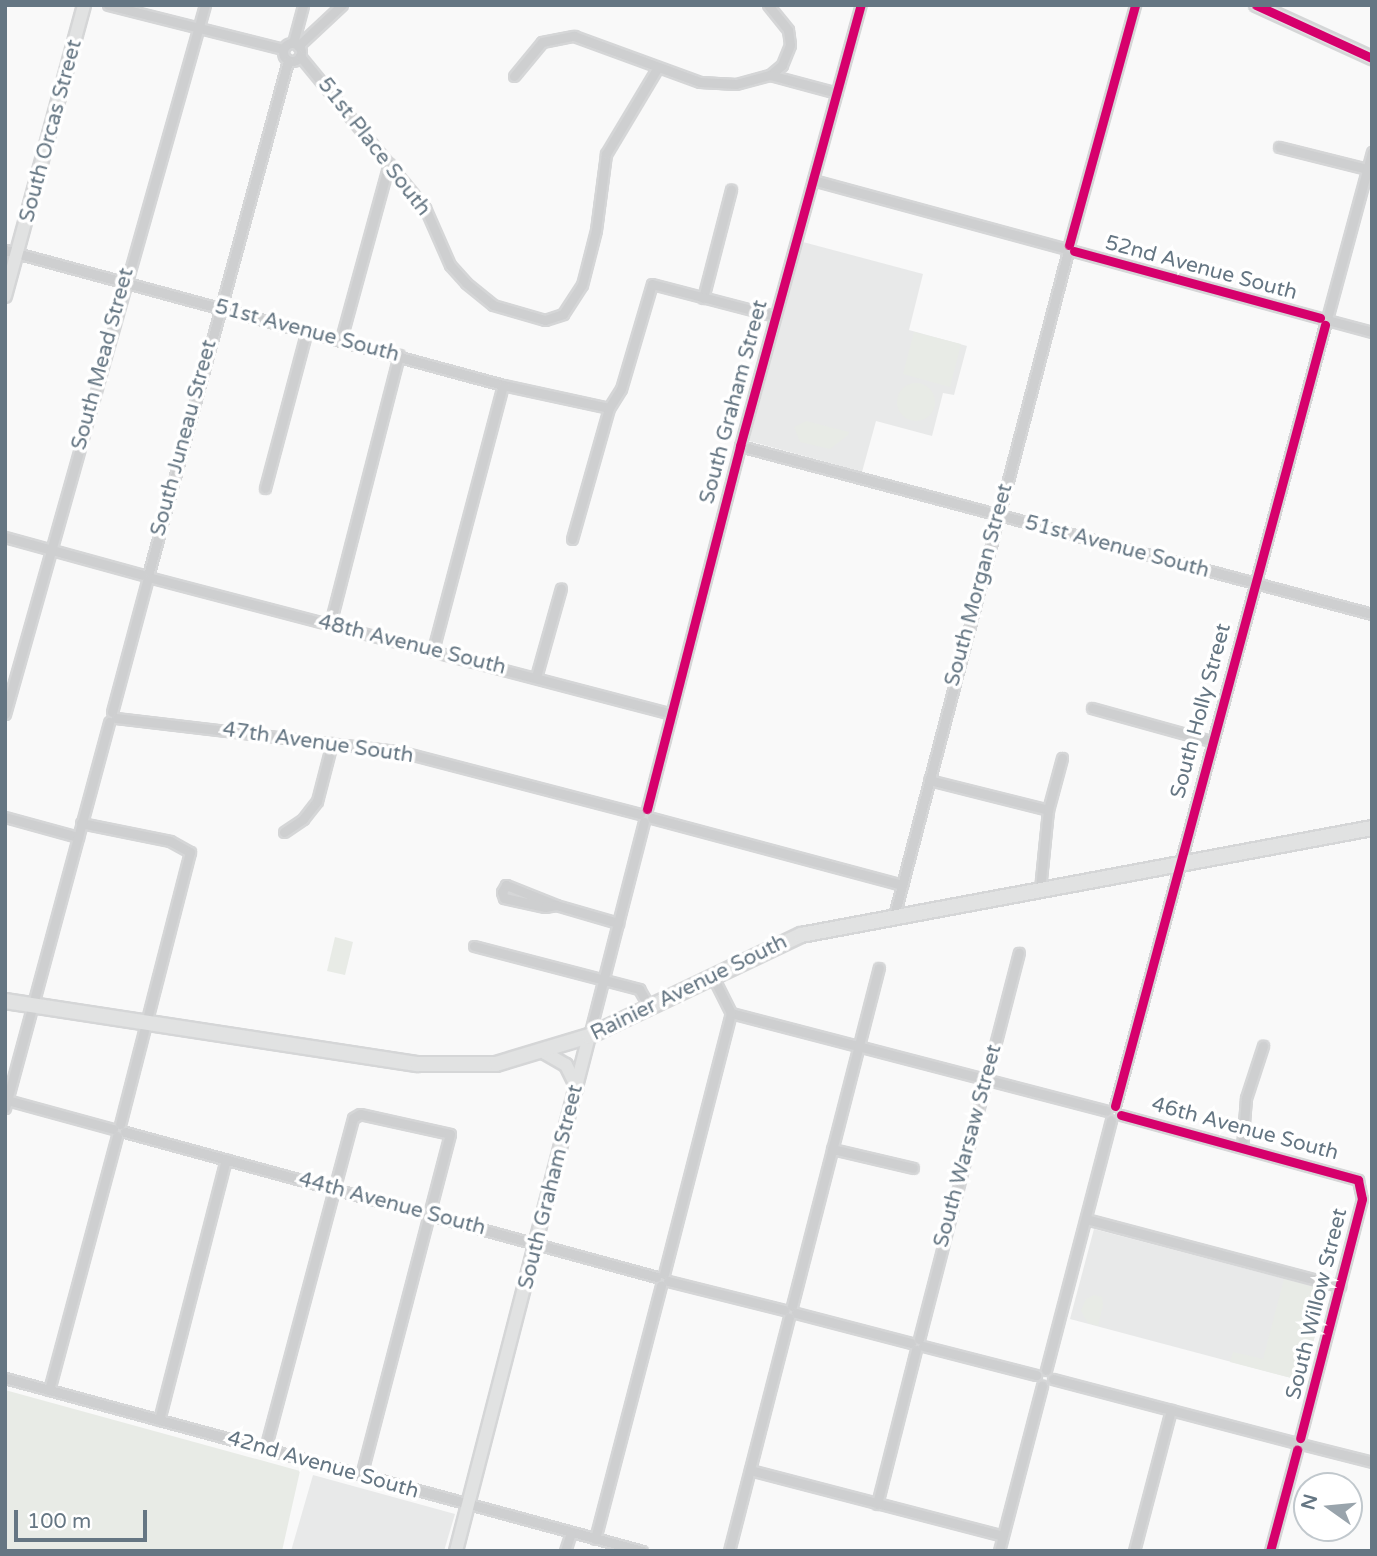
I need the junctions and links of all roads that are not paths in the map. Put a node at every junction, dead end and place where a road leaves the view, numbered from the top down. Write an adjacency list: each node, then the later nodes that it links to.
1 (84, 5): 26 (street, South Orcas Street)
2 (108, 5): 10 (street)
3 (205, 5): 10 (street, South Mead Street)
4 (303, 5): 11 (street)
5 (342, 5): 11 (street)
6 (768, 5): 16 (street)
7 (861, 5): 18 (street, South Graham Street)
8 (1135, 5): 25 (street, South Morgan Street)
9 (1256, 5): 13 (street)
10 (197, 27): 12 (street); 27 (street, South Mead Street)
11 (297, 48): 12 (street); 14 (street); 21 (street, 51st Place South)
12 (283, 49): 14 (street)
13 (1372, 58)
14 (288, 61): 30 (street, South Juneau Street)
15 (658, 67): 16 (street); 17 (street); 21 (street, 51st Place South)
16 (770, 75): 18 (street)
17 (514, 76)
18 (837, 93): 23 (street, South Graham Street)
19 (1279, 147): 22 (street)
20 (1372, 152): 22 (street, South Holly Street)
21 (388, 163): 35 (street)
22 (1367, 169): 32 (street, South Holly Street)
23 (813, 180): 25 (street, 52nd Avenue South); 31 (street, South Graham Street)
24 (731, 190): 29 (street)
25 (1068, 250): 32 (street, 52nd Avenue South); 41 (street, South Morgan Street)
26 (11, 252): 27 (street, 51st Avenue South); 28 (street, South Orcas Street)
27 (124, 282): 30 (street, 51st Avenue South); 44 (street, South Mead Street)
28 (5, 296)
29 (703, 298): 31 (street); 38 (street)
30 (220, 307): 33 (street, 51st Avenue South); 45 (street, South Juneau Street)
31 (775, 316): 39 (street, South Graham Street)
32 (1326, 320): 34 (street, 52nd Avenue South); 46 (street, South Holly Street)
33 (307, 330): 35 (street, 51st Avenue South); 40 (street)
34 (1372, 332)
35 (341, 339): 36 (street, 51st Avenue South)
36 (399, 355): 37 (street, 51st Avenue South); 49 (street)
37 (503, 384): 38 (street, 51st Avenue South); 50 (street)
38 (609, 408): 43 (street)
39 (740, 446): 41 (street, 51st Avenue South); 54 (street, South Graham Street)
40 (265, 488)
41 (998, 515): 46 (street, 51st Avenue South); 59 (street, South Morgan Street)
42 (5, 537): 44 (street, 48th Avenue South)
43 (572, 539)
44 (50, 551): 45 (street, 48th Avenue South); 53 (street, South Mead Street)
45 (148, 577): 49 (street, 48th Avenue South); 55 (street, South Juneau Street)
46 (1253, 584): 48 (street, 51st Avenue South); 56 (street, South Holly Street)
47 (561, 588): 51 (street)
48 (1372, 614)
49 (330, 624): 50 (street, 48th Avenue South)
50 (433, 650): 51 (street, 48th Avenue South)
51 (536, 677): 54 (street, 48th Avenue South)
52 (1092, 708): 56 (street)
53 (5, 714)
54 (672, 714): 61 (street, South Graham Street)
55 (112, 717): 57 (street, 47th Avenue South); 63 (street, South Juneau Street)
56 (1211, 741): 67 (street, South Holly Street)
57 (332, 743): 61 (street, 47th Avenue South); 65 (street)
58 (1062, 758): 60 (street)
59 (929, 780): 60 (street); 68 (street, South Morgan Street)
60 (1048, 810): 69 (street)
61 (646, 816): 68 (street, 47th Avenue South); 72 (street, South Graham Street)
62 (5, 817): 66 (street)
63 (81, 823): 66 (street, South Juneau Street); 82 (street)
64 (1372, 828): 67 (main road, Rainier Avenue South)
65 (284, 832)
66 (78, 837): 79 (street, South Juneau Street)
67 (1180, 863): 69 (main road, Rainier Avenue South); 90 (street, South Holly Street)
68 (902, 885): 71 (street, South Morgan Street)
69 (1040, 889): 71 (main road, Rainier Avenue South)
70 (556, 905): 70 (street); 72 (street)
71 (894, 916): 76 (main road, Rainier Avenue South)
72 (618, 923): 77 (street, South Graham Street)
73 (474, 946): 77 (street)
74 (1019, 953): 87 (street, South Warsaw Street)
75 (879, 968): 84 (street)
76 (712, 975): 80 (main road, Rainier Avenue South); 81 (street)
77 (603, 980): 80 (street); 83 (street, South Graham Street)
78 (5, 1001): 79 (main road, Rainier Avenue South)
79 (32, 1005): 82 (main road, Rainier Avenue South); 89 (street, South Juneau Street)
80 (650, 1008): 83 (main road, Rainier Avenue South)
81 (732, 1013): 84 (street); 101 (street)
82 (147, 1023): 86 (main road, Rainier Avenue South); 91 (street)
83 (589, 1036): 86 (main road, Rainier Avenue South); 88 (street, South Graham Street)
84 (859, 1046): 87 (street); 93 (street)
85 (1263, 1046): 92 (street)
86 (545, 1053): 88 (street)
87 (986, 1079): 90 (street); 104 (street, South Warsaw Street)
88 (577, 1088): 100 (street, South Graham Street)
89 (6, 1104): 91 (street, 44th Avenue South)
90 (1111, 1112): 92 (street, 46th Avenue South); 99 (street, South Holly Street)
91 (119, 1130): 94 (street, 44th Avenue South); 110 (street)
92 (1242, 1147): 96 (street, 46th Avenue South)
93 (832, 1149): 95 (street); 103 (street)
94 (226, 1159): 97 (street, 44th Avenue South); 112 (street)
95 (913, 1168)
96 (1358, 1180): 102 (street, South Willow Street)
97 (334, 1189): 98 (street, 44th Avenue South); 98 (street); 114 (street)
98 (429, 1214): 100 (street, 44th Avenue South); 117 (street)
99 (1086, 1219): 102 (street); 105 (street, South Holly Street)
100 (538, 1244): 101 (street, 44th Avenue South); 119 (street, South Graham Street)
101 (663, 1279): 103 (street, 44th Avenue South); 122 (street)
102 (1340, 1286): 113 (street, South Willow Street)
103 (790, 1312): 104 (street, 44th Avenue South); 116 (street)
104 (917, 1344): 106 (street, 44th Avenue South); 118 (street, South Warsaw Street)
105 (1046, 1370): 106 (street); 108 (street)
106 (1036, 1375): 109 (street)
107 (5, 1378): 110 (street, 42nd Avenue South)
108 (1053, 1379): 109 (street); 111 (street)
109 (1042, 1386): 121 (street)
110 (49, 1390): 112 (street, 42nd Avenue South)
111 (1171, 1410): 113 (street); 128 (street)
112 (159, 1420): 114 (street, 42nd Avenue South)
113 (1299, 1444): 115 (street); 129 (street, South Willow Street)
114 (265, 1449): 117 (street, 42nd Avenue South)
115 (1372, 1462)
116 (750, 1470): 118 (street); 126 (street)
117 (361, 1475): 119 (street, 42nd Avenue South)
118 (877, 1504): 121 (street)
119 (469, 1506): 120 (street, 42nd Avenue South); 123 (street, South Graham Street)
120 (570, 1533): 122 (street, 42nd Avenue South); 124 (street)
121 (1003, 1536): 127 (street)
122 (596, 1539): 125 (street, 42nd Avenue South)
123 (456, 1551)
124 (565, 1551)
125 (642, 1551)
126 (729, 1551)
127 (999, 1551)
128 (1134, 1551)
129 (1270, 1551)

